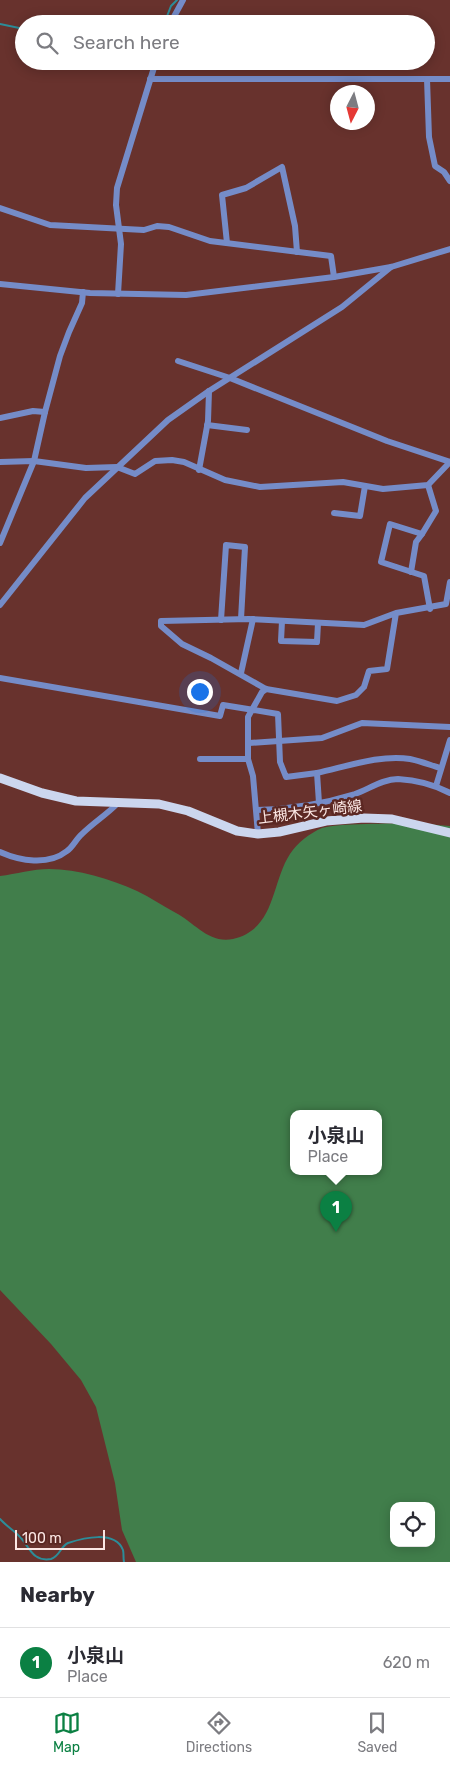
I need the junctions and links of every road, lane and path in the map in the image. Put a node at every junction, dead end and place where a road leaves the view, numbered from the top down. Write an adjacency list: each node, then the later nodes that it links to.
1 (183, 0): 2 (street)
2 (175, 15)
3 (153, 70): 4 (street)
4 (150, 79): 5 (street); 10 (street)
5 (427, 79): 6 (street); 7 (street)
6 (450, 79)
7 (447, 172): 8 (street)
8 (450, 181)
9 (0, 208): 10 (street)
10 (119, 228): 11 (street); 18 (street)
11 (227, 243): 13 (street); 13 (street)
12 (450, 249): 14 (street)
13 (296, 252): 15 (street)
14 (391, 267): 15 (street); 20 (street)
15 (334, 277): 18 (street)
16 (0, 284): 17 (street)
17 (83, 292): 18 (street); 22 (street)
18 (118, 294)
19 (178, 361): 20 (street)
20 (230, 378): 21 (street); 30 (street)
21 (210, 391): 24 (street); 28 (street)
22 (45, 412): 23 (street); 26 (street)
23 (0, 418)
24 (207, 424): 25 (street); 29 (street)
25 (247, 430)
26 (34, 461): 27 (street); 28 (street); 33 (street)
27 (0, 462)
28 (117, 467): 29 (street); 39 (street)
29 (199, 470): 31 (street)
30 (428, 485): 31 (street); 34 (street)
31 (365, 486): 32 (street)
32 (334, 513)
33 (4, 526): 35 (street)
34 (422, 534): 36 (street); 36 (street)
35 (0, 543)
36 (410, 572): 40 (street)
37 (450, 582): 38 (street)
38 (449, 595): 40 (street)
39 (0, 605)
40 (430, 608): 41 (street)
41 (396, 613): 46 (street); 49 (street)
42 (241, 619): 43 (street); 44 (street); 44 (street)
43 (253, 619): 45 (street); 47 (street)
44 (220, 620): 47 (street)
45 (282, 621): 46 (street); 46 (street)
46 (318, 623)
47 (241, 673): 49 (street)
48 (0, 678): 50 (street)
49 (266, 689): 50 (street)
50 (253, 709): 53 (street); 54 (street)
51 (450, 727): 53 (street)
52 (450, 740): 57 (street)
53 (279, 741): 54 (street); 58 (street)
54 (249, 743): 55 (street)
55 (248, 759): 56 (street); 64 (street)
56 (200, 760)
57 (440, 768): 58 (street); 60 (street)
58 (317, 773): 62 (street)
59 (0, 778): 63 (main road, 上槻木矢ヶ崎線)
60 (436, 786): 61 (street); 62 (street)
61 (450, 793)
62 (319, 803): 64 (street)
63 (117, 804): 66 (main road, 上槻木矢ヶ崎線); 67 (street)
64 (257, 810): 66 (street)
65 (450, 833): 66 (main road, 上槻木矢ヶ崎線)
66 (258, 834)
67 (0, 852)

